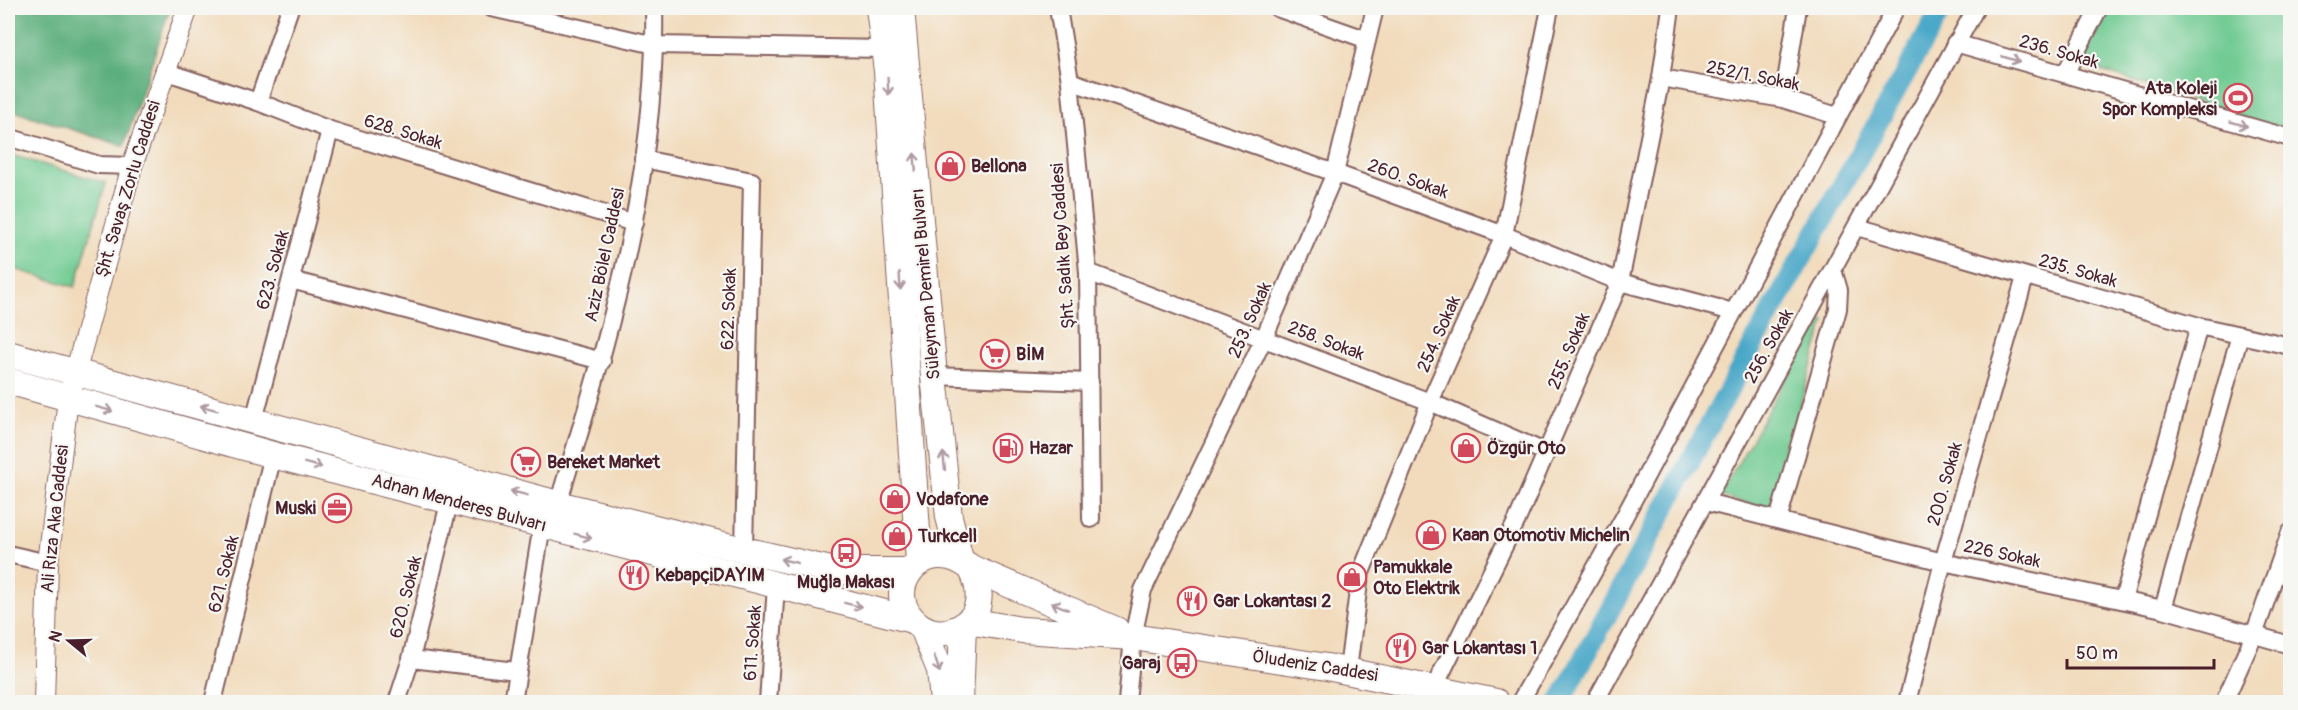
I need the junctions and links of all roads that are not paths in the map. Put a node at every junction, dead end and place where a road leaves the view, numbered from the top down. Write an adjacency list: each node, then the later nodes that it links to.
1 (188, 8): 20 (street, Şht. Savaş Zorlu Caddesi)
2 (290, 8): 25 (street)
3 (491, 8): 18 (street)
4 (654, 8): 18 (street, Aziz Bölel Caddesi)
5 (879, 8): 19 (main road, Süleyman Demirel Bulvarı)
6 (901, 8): 49 (main road, Süleyman Demirel Bulvarı, one-way to 6)
7 (1058, 8): 23 (street, Şht. Sadık Bey Caddesi)
8 (1277, 8): 16 (street)
9 (1375, 8): 16 (street, 253. Sokak)
10 (1550, 8): 35 (street, 254. Sokak)
11 (1671, 8): 22 (street, 255. Sokak)
12 (1798, 8): 24 (street)
13 (1896, 8): 26 (street)
14 (1976, 8): 17 (street, 256. Sokak)
15 (2099, 8): 21 (street)
16 (1365, 39): 32 (street, 253. Sokak)
17 (1955, 43): 21 (street, 236. Sokak, one-way to 21); 34 (street, 256. Sokak)
18 (655, 45): 19 (street); 30 (street, Aziz Bölel Caddesi)
19 (884, 49): 69 (main road, Süleyman Demirel Bulvarı, one-way to 69)
20 (164, 72): 25 (street, 628. Sokak); 31 (street, Şht. Savaş Zorlu Caddesi)
21 (2065, 74): 29 (street, 236. Sokak, one-way to 29)
22 (1661, 78): 24 (street, 252/1. Sokak); 40 (street, 255. Sokak)
23 (1070, 81): 32 (street, 260. Sokak); 37 (street, Şht. Sadık Bey Caddesi)
24 (1783, 99): 26 (street, 252/1. Sokak)
25 (258, 102): 27 (street, 628. Sokak)
26 (1837, 116): 41 (street)
27 (330, 130): 33 (street, 628. Sokak); 39 (street, 623. Sokak)
28 (8, 137): 31 (street)
29 (2290, 138)
30 (644, 159): 33 (street, Aziz Bölel Caddesi); 64 (street, 622. Sokak)
31 (132, 166): 48 (street, Şht. Savaş Zorlu Caddesi)
32 (1335, 173): 35 (street, 260. Sokak); 44 (street, 253. Sokak)
33 (634, 223): 47 (street, Aziz Bölel Caddesi)
34 (1857, 227): 36 (street, 256. Sokak); 38 (street, 235. Sokak)
35 (1504, 235): 40 (street, 260. Sokak); 53 (street, 254. Sokak)
36 (1833, 270): 58 (street, 256. Sokak); 61 (street)
37 (1088, 272): 44 (street, 258. Sokak); 51 (street, Şht. Sadık Bey Caddesi)
38 (2025, 277): 42 (street, 235. Sokak); 66 (street, 200. Sokak)
39 (291, 280): 47 (street); 54 (street, 623. Sokak)
40 (1620, 282): 41 (street, 260. Sokak); 55 (street, 255. Sokak)
41 (1732, 312): 91 (street)
42 (2199, 326): 43 (street, 235. Sokak); 71 (street)
43 (2240, 335): 45 (street, 235. Sokak); 72 (street)
44 (1263, 338): 53 (street, 258. Sokak); 76 (street, 253. Sokak)
45 (2290, 346)
46 (8, 354): 48 (main road, Adnan Menderes Bulvarı)
47 (602, 361): 59 (street, Aziz Bölel Caddesi)
48 (74, 373): 52 (street, Ali Rıza Aka Caddesi); 54 (main road, Adnan Menderes Bulvarı, one-way to 48)
49 (934, 376): 51 (street); 68 (main road, Süleyman Demirel Bulvarı, one-way to 49)
50 (8, 381): 52 (main road, Adnan Menderes Bulvarı)
51 (1090, 382): 60 (street, Şht. Sadık Bey Caddesi)
52 (68, 399): 56 (main road, Adnan Menderes Bulvarı, one-way to 56); 67 (street, Ali Rıza Aka Caddesi)
53 (1430, 402): 55 (street, 258. Sokak); 80 (street, 254. Sokak)
54 (254, 420): 59 (main road, Adnan Menderes Bulvarı, one-way to 54)
55 (1547, 453): 81 (street, 255. Sokak)
56 (273, 455): 57 (main road, Adnan Menderes Bulvarı, one-way to 57); 83 (street, 621. Sokak)
57 (450, 499): 62 (main road, Adnan Menderes Bulvarı); 78 (street, 620. Sokak)
58 (1706, 502): 61 (street, 226 Sokak); 92 (street, 256. Sokak)
59 (558, 504): 64 (main road, Adnan Menderes Bulvarı)
60 (1091, 519)
61 (1778, 520): 66 (street, 226 Sokak)
62 (542, 525): 70 (main road, Adnan Menderes Bulvarı, one-way to 70); 79 (street)
63 (2290, 533): 75 (street)
64 (744, 550): 69 (main road, Adnan Menderes Bulvarı, one-way to 64)
65 (8, 554): 67 (street)
66 (1943, 562): 71 (street, 226 Sokak); 93 (street, 200. Sokak)
67 (48, 563): 82 (street, Ali Rıza Aka Caddesi)
68 (965, 564): 69 (main road, Adnan Menderes Bulvarı); 74 (main road); 76 (main road, Adnan Menderes Bulvarı, one-way to 68)
69 (914, 566): 73 (main road)
70 (776, 586): 73 (main road, Adnan Menderes Bulvarı, one-way to 73); 86 (street, 611. Sokak)
71 (2122, 600): 72 (street, 226 Sokak)
72 (2163, 609): 75 (street, 226 Sokak)
73 (917, 624): 74 (main road, Adnan Menderes Bulvarı); 87 (main road, one-way to 87)
74 (966, 624): 76 (main road, Adnan Menderes Bulvarı); 88 (main road)
75 (2254, 635): 77 (street, 226 Sokak); 94 (street)
76 (1133, 638): 80 (main road, Öludeniz Caddesi); 89 (street, 253. Sokak)
77 (2290, 645)
78 (411, 658): 79 (street); 84 (street, 620. Sokak)
79 (517, 670): 85 (street)
80 (1348, 670): 81 (main road, Öludeniz Caddesi)
81 (1434, 688): 90 (main road, Öludeniz Caddesi)
82 (44, 702)
83 (213, 702)
84 (397, 702)
85 (513, 702)
86 (768, 702)
87 (943, 702)
88 (960, 702)
89 (1126, 702)
90 (1496, 702)
91 (1520, 702)
92 (1595, 702)
93 (1907, 702)
94 (2224, 702)

